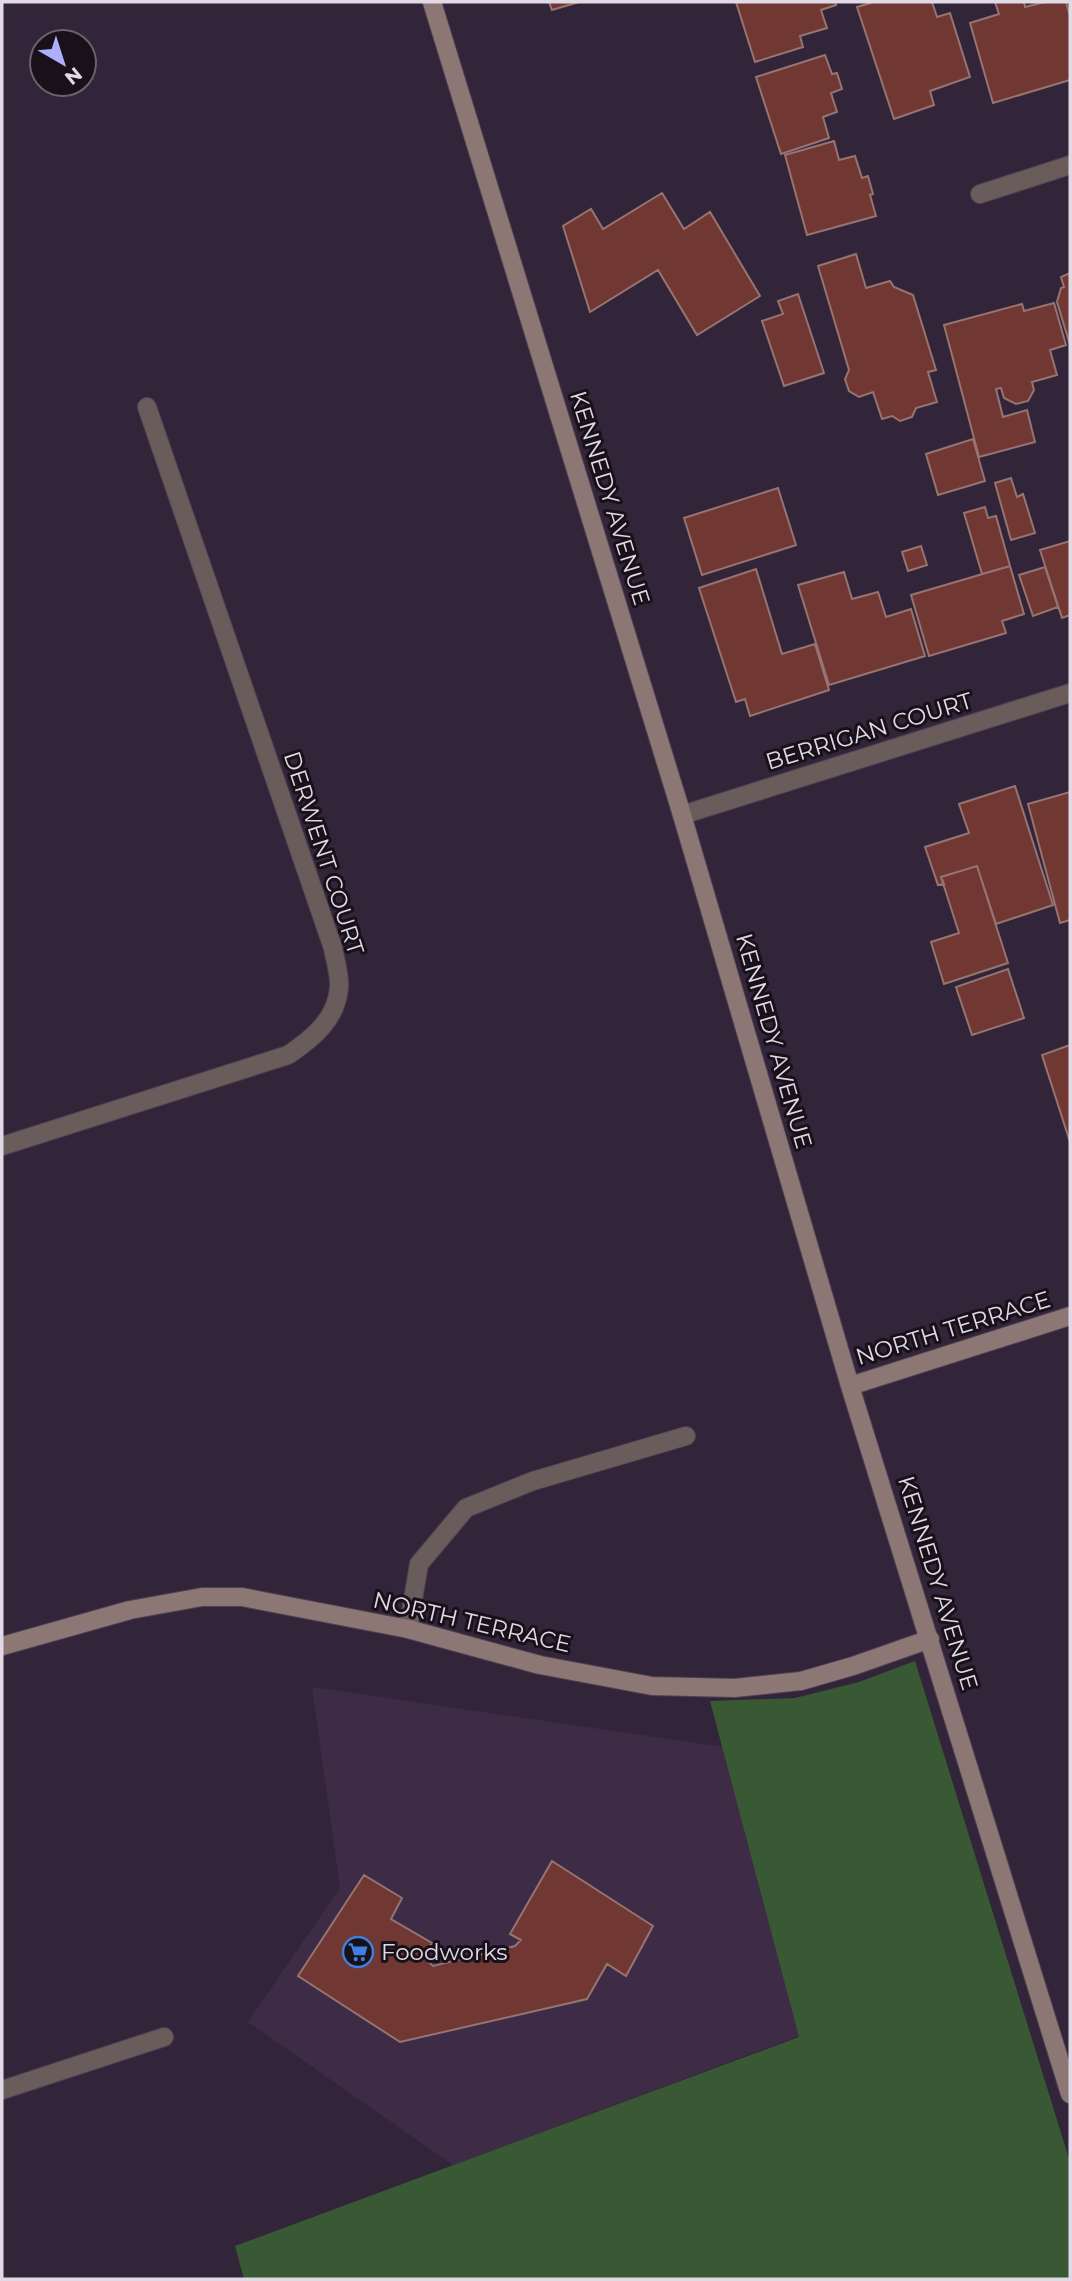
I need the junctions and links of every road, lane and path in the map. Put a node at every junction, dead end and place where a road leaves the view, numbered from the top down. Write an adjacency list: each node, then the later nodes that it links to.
1 (432, 2): 6 (street, KENNEDY AVENUE)
2 (1070, 165): 3 (street)
3 (980, 194)
4 (147, 407): 7 (street, DERWENT COURT)
5 (1070, 693): 6 (street, BERRIGAN COURT)
6 (682, 815): 9 (street, KENNEDY AVENUE)
7 (2, 1146)
8 (1070, 1316): 9 (street, NORTH TERRACE)
9 (850, 1386): 12 (street, KENNEDY AVENUE)
10 (686, 1436): 11 (street)
11 (408, 1629): 12 (street, NORTH TERRACE); 13 (street, NORTH TERRACE)
12 (930, 1639): 16 (street, KENNEDY AVENUE)
13 (2, 1646)
14 (163, 2037): 15 (street)
15 (2, 2090)
16 (1070, 2094)

